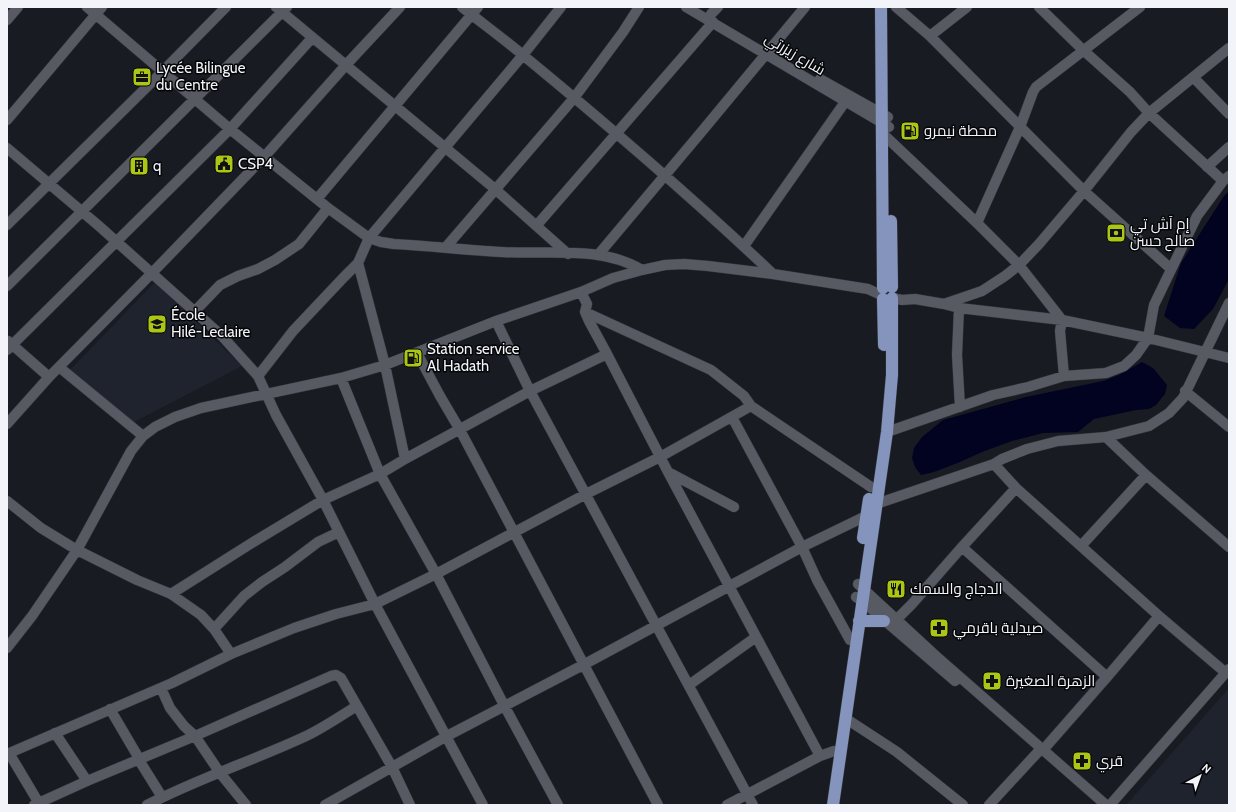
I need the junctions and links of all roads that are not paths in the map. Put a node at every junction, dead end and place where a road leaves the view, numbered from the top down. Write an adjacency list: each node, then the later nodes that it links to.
1 (18, 7): 21 (street)
2 (87, 7): 18 (street)
3 (226, 7): 29 (street)
4 (400, 7): 28 (street)
5 (462, 7): 19 (street)
6 (561, 7): 27 (street)
7 (639, 7): 31 (street)
8 (686, 7): 20 (street, شارع زيزرتي)
9 (699, 7): 20 (street, شارع زيزرتي)
10 (804, 7): 26 (street)
11 (881, 7): 38 (main road)
12 (887, 7): 38 (main road)
13 (896, 7): 22 (street)
14 (967, 7): 22 (street)
15 (1039, 7): 25 (street)
16 (1140, 7): 25 (street)
17 (282, 9): 23 (street); 32 (street)
18 (99, 11): 29 (street); 37 (street)
19 (475, 11): 27 (street); 34 (street)
20 (714, 14): 26 (street, شارع زيزرتي); 41 (street)
21 (7, 20)
22 (930, 36): 39 (street)
23 (312, 38): 28 (street); 40 (street)
24 (1229, 48): 30 (street)
25 (1083, 50): 35 (street); 39 (street)
26 (767, 52): 33 (street, شارع زيزرتي); 38 (street, شارع زيزرتي); 47 (street)
27 (523, 55): 31 (street); 44 (street)
28 (345, 66): 34 (street); 45 (street)
29 (164, 71): 32 (street); 49 (street)
30 (1193, 77): 35 (street); 36 (street)
31 (574, 98): 41 (street); 50 (street)
32 (196, 99): 40 (street); 54 (street)
33 (846, 102): 38 (street, شارع زيزرتي); 60 (street)
34 (394, 107): 44 (street); 52 (street)
35 (1149, 113): 46 (street); 51 (street)
36 (1229, 114)
37 (7, 120)
38 (885, 125): 55 (street); 72 (main road)
39 (1020, 127): 51 (street); 55 (street)
40 (230, 129): 45 (street); 59 (street)
41 (616, 133): 47 (street); 57 (street)
42 (1229, 147): 46 (street)
43 (7, 148): 49 (street)
44 (445, 148): 50 (street); 58 (street)
45 (265, 156): 52 (street); 68 (street)
46 (1207, 168): 48 (street)
47 (664, 176): 60 (street); 63 (street)
48 (1226, 179): 66 (street)
49 (48, 184): 54 (street); 56 (street)
50 (494, 189): 57 (street); 61 (street)
51 (1084, 191): 65 (street); 66 (street)
52 (317, 199): 53 (street)
53 (328, 208): 58 (street); 76 (street)
54 (83, 212): 59 (street); 70 (street)
55 (977, 223): 65 (street)
56 (7, 225)
57 (537, 225): 62 (street)
58 (369, 238): 61 (street); 64 (street)
59 (117, 241): 68 (street); 81 (street)
60 (744, 246): 69 (street)
61 (446, 247): 62 (street)
62 (568, 254): 63 (street)
63 (598, 255): 67 (street)
64 (358, 264): 86 (street); 88 (street)
65 (1019, 265): 74 (street); 78 (street)
66 (1171, 269): 80 (street)
67 (642, 270): 69 (street); 71 (street)
68 (152, 273): 76 (street); 87 (street)
69 (773, 274): 72 (street)
70 (7, 286)
71 (580, 292): 77 (street); 79 (street)
72 (888, 293): 74 (street); 101 (main road); 110 (main road)
73 (1229, 303): 82 (street)
74 (944, 304): 75 (street)
75 (959, 308): 78 (street); 96 (street)
76 (194, 312): 88 (street)
77 (585, 312): 84 (street); 95 (street)
78 (1062, 320): 80 (street); 89 (street)
79 (496, 321): 83 (street); 92 (street)
80 (1148, 338): 82 (street); 89 (street)
81 (9, 345): 90 (street)
82 (1204, 352): 85 (street); 93 (street)
83 (417, 353): 86 (street); 100 (street)
84 (607, 354): 92 (street); 104 (street)
85 (1229, 358)
86 (385, 365): 91 (street); 105 (street)
87 (59, 367): 90 (street); 102 (street)
88 (258, 376): 94 (street)
89 (1064, 376): 96 (street)
90 (49, 377): 98 (street)
91 (341, 378): 94 (street); 108 (street)
92 (530, 392): 100 (street); 112 (street)
93 (1185, 392): 99 (street); 103 (street)
94 (267, 394): 102 (street); 113 (street)
95 (751, 406): 97 (street); 110 (street)
96 (960, 407): 101 (street)
97 (732, 418): 104 (street); 121 (street)
98 (7, 424)
99 (1229, 427)
100 (460, 430): 105 (street); 119 (street)
101 (887, 432): 115 (main road)
102 (143, 436): 124 (street)
103 (1106, 437): 106 (street); 109 (street)
104 (660, 457): 107 (street); 112 (street)
105 (405, 459): 108 (street)
106 (994, 464): 111 (street); 115 (street)
107 (668, 472): 116 (street); 126 (street)
108 (380, 474): 113 (street); 125 (street)
109 (1146, 475): 120 (street); 123 (street)
110 (871, 487): 117 (main road)
111 (1016, 488): 120 (street); 122 (street)
112 (586, 494): 119 (street); 134 (street)
113 (324, 500): 118 (street); 128 (street)
114 (7, 501): 124 (street)
115 (876, 504): 127 (main road)
116 (734, 506)
117 (866, 516): 121 (street); 127 (main road)
118 (339, 532): 129 (street); 135 (street)
119 (514, 532): 125 (street); 140 (street)
120 (1081, 546): 130 (street)
121 (802, 547): 126 (street); 137 (street)
122 (962, 547): 131 (street); 142 (street)
123 (1229, 547)
124 (77, 550): 128 (street); 138 (street)
125 (436, 574): 129 (street); 146 (street)
126 (729, 586): 134 (street); 136 (street)
127 (860, 593): 131 (street); 132 (main road); 133 (street); 137 (main road)
128 (171, 594): 135 (street)
129 (375, 604): 139 (street); 151 (street)
130 (1159, 616): 141 (street); 142 (street)
131 (896, 619): 153 (street)
132 (859, 621): 133 (main road); 148 (main road)
133 (884, 621): 153 (street)
134 (656, 626): 140 (street); 143 (street)
135 (214, 629): 139 (street)
136 (756, 637): 143 (street); 155 (street)
137 (850, 640): 152 (main road)
138 (7, 648)
139 (230, 654): 144 (street)
140 (583, 665): 146 (street); 169 (street)
141 (1228, 671): 178 (street)
142 (1107, 677): 153 (street)
143 (689, 685): 160 (street)
144 (161, 688): 147 (street); 150 (street)
145 (357, 706): 150 (street); 157 (street); 158 (street)
146 (505, 706): 151 (street); 168 (street)
147 (110, 710): 149 (street); 156 (street)
148 (845, 718): 173 (main road); 174 (street)
149 (55, 733): 154 (street); 159 (street)
150 (195, 736): 156 (street); 158 (street)
151 (447, 736): 157 (street); 167 (street)
152 (834, 751): 155 (street); 172 (main road)
153 (1040, 751): 175 (street); 176 (street); 177 (street)
154 (8, 754): 162 (street)
155 (820, 756): 160 (street)
156 (139, 760): 159 (street); 161 (street)
157 (392, 767): 165 (street); 166 (street)
158 (220, 772): 161 (street); 164 (street)
159 (87, 781): 162 (street)
160 (748, 794): 170 (street); 171 (street)
161 (162, 797): 163 (street)
162 (38, 804)
163 (147, 805)
164 (246, 805)
165 (325, 805)
166 (410, 805)
167 (483, 805)
168 (558, 805)
169 (658, 805)
170 (727, 805)
171 (753, 805)
172 (826, 805)
173 (833, 805)
174 (963, 805)
175 (989, 805)
176 (1096, 805)
177 (1106, 805)
178 (1110, 805)

